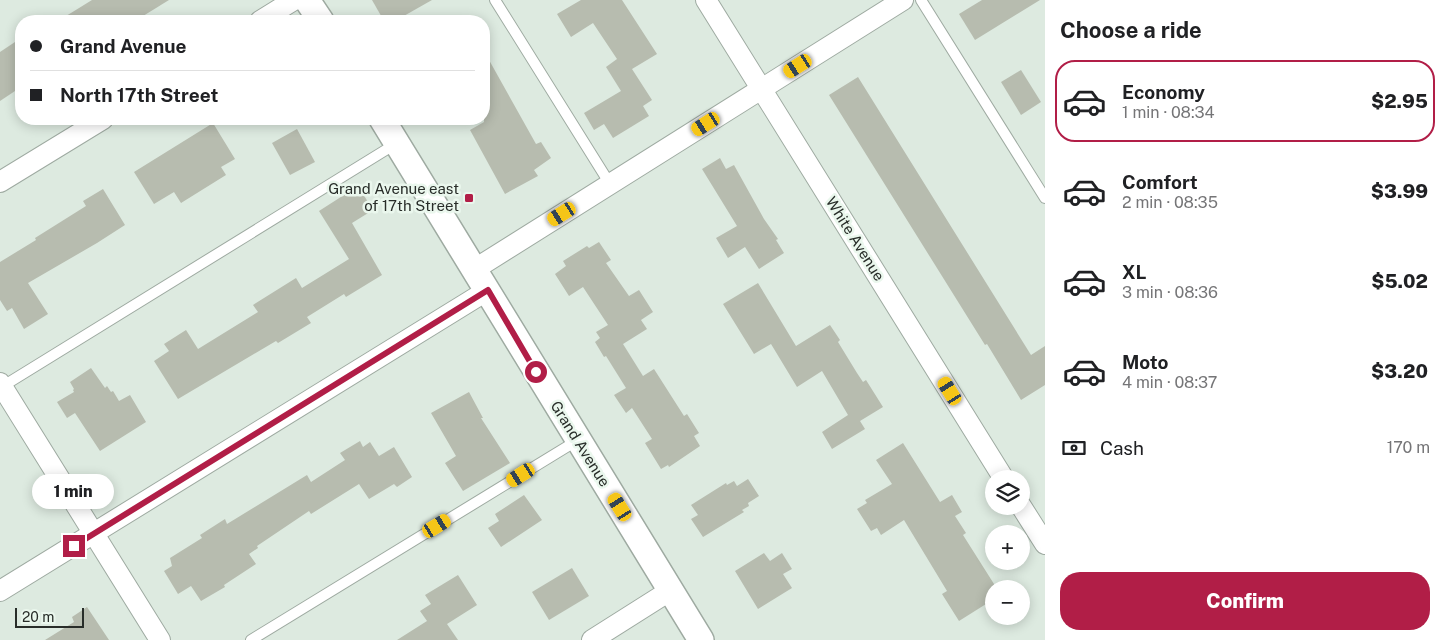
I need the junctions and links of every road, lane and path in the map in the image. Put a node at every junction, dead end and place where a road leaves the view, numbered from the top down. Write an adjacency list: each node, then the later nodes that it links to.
1 (294, 0): 7 (street)
2 (308, 0): 8 (street)
3 (495, 0): 14 (lane)
4 (706, 0): 9 (street, White Avenue)
5 (903, 0): 9 (street)
6 (921, 0): 15 (lane)
7 (270, 15)
8 (317, 15)
9 (762, 89): 14 (street); 20 (street, White Avenue)
10 (93, 125): 13 (street)
11 (386, 125): 12 (street, Grand Avenue)
12 (397, 143): 16 (street, Grand Avenue); 18 (lane)
13 (0, 182)
14 (610, 184): 16 (street)
15 (1045, 198)
16 (475, 269): 17 (street, Grand Avenue)
17 (488, 290): 19 (street, Grand Avenue); 22 (street)
18 (1, 386): 22 (street)
19 (578, 440): 24 (street, Grand Avenue); 27 (lane)
20 (998, 470)
21 (1027, 515): 23 (street)
22 (94, 534): 25 (street); 26 (street)
23 (1045, 544)
24 (671, 590): 28 (street); 29 (street, Grand Avenue)
25 (0, 592)
26 (160, 640)
27 (251, 640)
28 (592, 640)
29 (701, 640)

